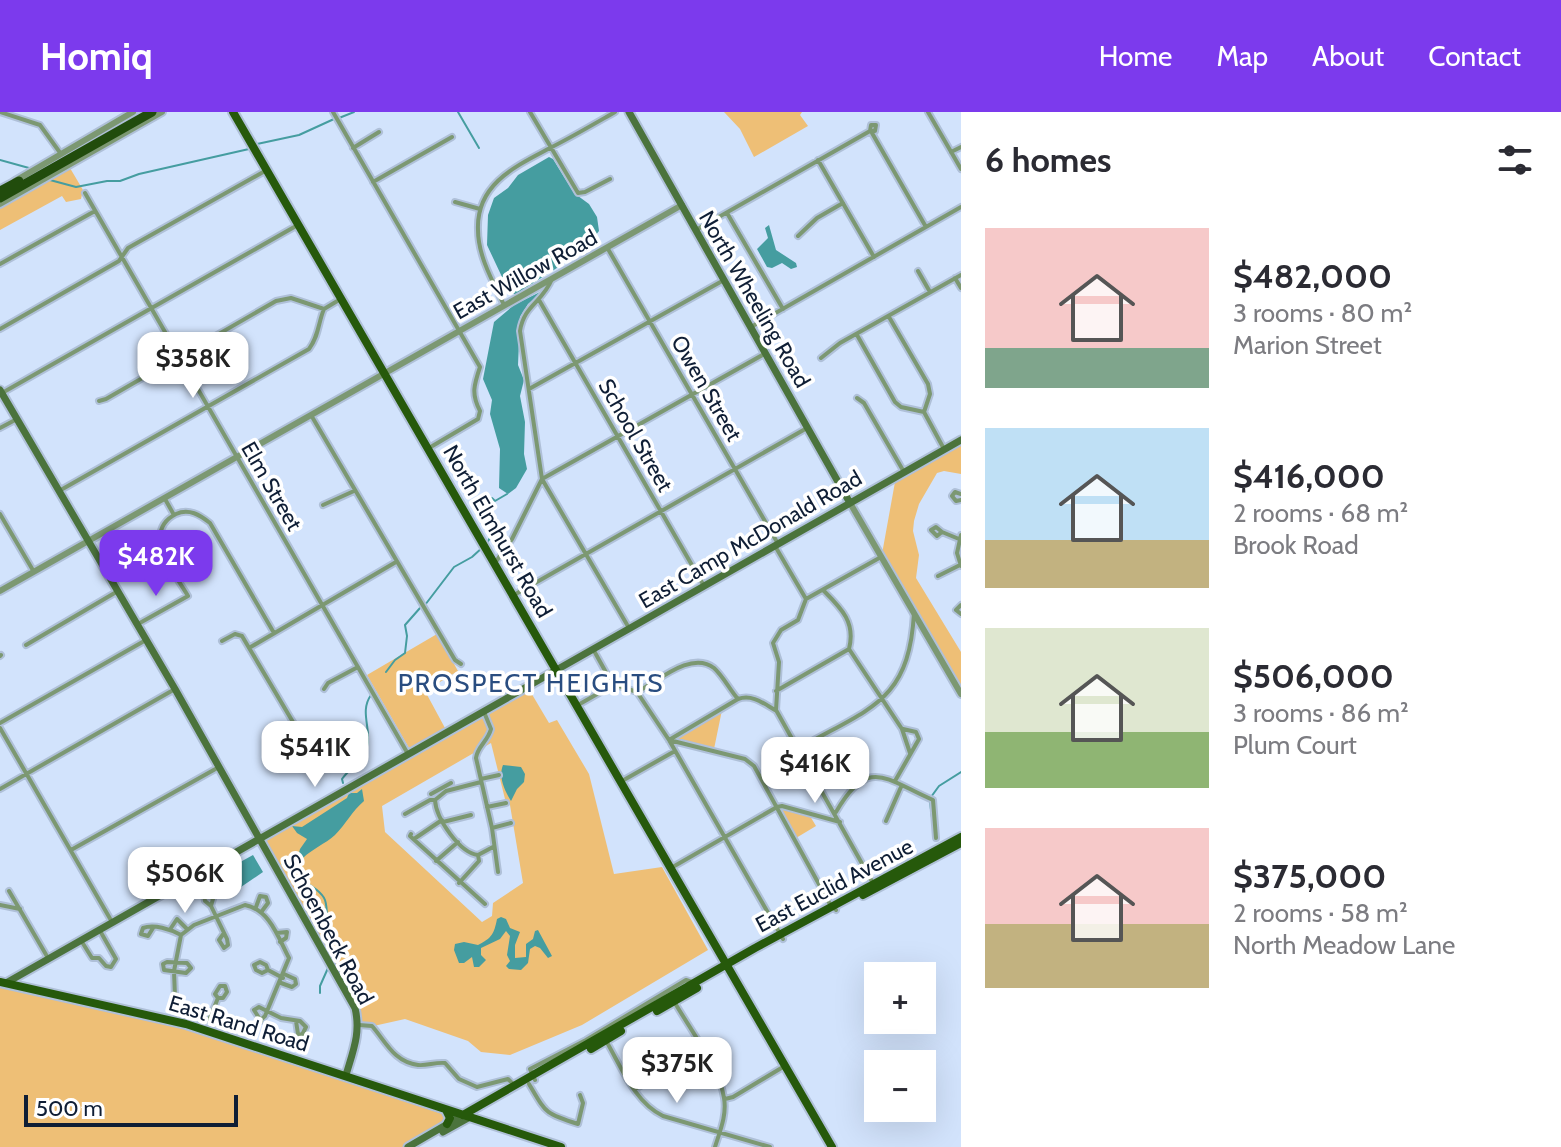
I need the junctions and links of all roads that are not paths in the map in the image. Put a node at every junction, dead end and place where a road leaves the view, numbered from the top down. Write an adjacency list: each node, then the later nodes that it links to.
1 (0, 112): 13 (street)
2 (37, 112): 13 (street)
3 (144, 112): 29 (highway)
4 (152, 112): 25 (highway)
5 (162, 112): 21 (street)
6 (233, 112): 24 (main road, North Elmhurst Road)
7 (333, 112): 17 (street)
8 (530, 112): 18 (street)
9 (615, 112): 18 (street)
10 (629, 112): 32 (main road, North Wheeling Road)
11 (928, 112): 19 (street)
12 (127, 113): 20 (street)
13 (34, 122): 20 (street)
14 (379, 132): 17 (street)
15 (452, 137): 27 (street)
16 (961, 147): 19 (street)
17 (353, 148): 27 (street)
18 (551, 148): 26 (street); 34 (street)
19 (951, 152): 23 (street)
20 (61, 154): 29 (street)
21 (86, 155): 25 (highway); 29 (street)
22 (818, 160): 31 (street); 36 (street); 38 (street)
23 (961, 169)
24 (267, 170): 37 (main road, North Elmhurst Road); 42 (street)
25 (41, 175): 29 (highway)
26 (610, 179)
27 (373, 182): 62 (street)
28 (85, 193): 35 (street, Elm Street)
29 (0, 196)
30 (455, 202): 34 (street)
31 (843, 203): 40 (street); 43 (street)
32 (682, 205): 39 (main road, North Wheeling Road); 41 (street, East Willow Road)
33 (961, 207): 38 (street)
34 (480, 209): 54 (street)
35 (95, 211): 42 (street, Elm Street); 44 (street)
36 (727, 213): 39 (street); 57 (street)
37 (299, 224): 52 (main road, North Elmhurst Road); 55 (street)
38 (926, 227): 43 (street)
39 (696, 230): 49 (main road, North Wheeling Road)
40 (798, 236)
41 (607, 248): 47 (street, East Willow Road); 59 (street, Owen Street)
42 (121, 256): 55 (street, Elm Street); 61 (street)
43 (874, 257): 57 (street)
44 (0, 264)
45 (918, 271): 51 (street)
46 (961, 275): 48 (street)
47 (553, 278): 53 (street); 54 (street, East Willow Road)
48 (955, 278): 50 (street); 51 (street)
49 (724, 280): 59 (street); 60 (main road, North Wheeling Road)
50 (961, 288)
51 (930, 292): 58 (street)
52 (341, 299): 56 (street); 68 (main road, North Elmhurst Road)
53 (539, 300): 67 (street, School Street); 69 (street)
54 (504, 305): 62 (street, East Willow Road)
55 (150, 308): 65 (street, Elm Street); 70 (street)
56 (324, 309): 65 (street); 74 (street)
57 (783, 309): 60 (street)
58 (889, 317): 63 (street); 75 (street)
59 (649, 321): 67 (street); 71 (street, Owen Street)
60 (751, 327): 64 (main road, North Wheeling Road)
61 (0, 329)
62 (459, 331): 68 (street, East Willow Road); 82 (street)
63 (857, 335): 66 (street); 75 (street)
64 (766, 353): 71 (street); 79 (main road, North Wheeling Road)
65 (179, 358): 73 (street); 74 (street, Elm Street)
66 (821, 358)
67 (576, 363): 69 (street); 80 (street, School Street)
68 (385, 373): 76 (street, East Willow Road); 82 (main road, North Elmhurst Road)
69 (529, 389): 87 (street)
70 (1, 392): 77 (main road, Schoenbeck Road)
71 (692, 395): 80 (street); 85 (street, Owen Street)
72 (857, 398): 86 (street)
73 (99, 401)
74 (208, 407): 84 (street, Elm Street); 88 (street)
75 (924, 412): 83 (street)
76 (311, 415): 84 (street, East Willow Road); 89 (street)
77 (17, 419): 78 (street); 88 (main road, Schoenbeck Road)
78 (0, 428)
79 (808, 428): 85 (street); 93 (main road, North Wheeling Road)
80 (618, 436): 87 (street); 95 (street, School Street)
81 (961, 440): 83 (main road, East Camp McDonald Road)
82 (429, 448): 105 (main road, North Elmhurst Road)
83 (944, 449): 86 (main road, East Camp McDonald Road)
84 (237, 457): 91 (street, East Willow Road); 116 (street, Elm Street)
85 (735, 469): 95 (street); 101 (street, Owen Street)
86 (904, 472): 93 (main road, East Camp McDonald Road)
87 (542, 479): 102 (street); 105 (street)
88 (59, 491): 100 (main road, Schoenbeck Road)
89 (354, 491): 94 (street); 104 (street)
90 (961, 494): 92 (street)
91 (165, 499): 96 (street); 100 (street, East Willow Road)
92 (961, 500)
93 (850, 503): 101 (main road, East Camp McDonald Road); 103 (street)
94 (323, 505)
95 (661, 511): 102 (street); 109 (street, School Street)
96 (174, 515): 119 (street); 121 (street)
97 (1, 518): 107 (street)
98 (942, 532): 99 (street)
99 (960, 537): 106 (street)
100 (88, 541): 107 (street, East Willow Road); 112 (main road, Schoenbeck Road)
101 (777, 546): 109 (main road, East Camp McDonald Road); 114 (street, Owen Street)
102 (587, 553): 113 (street); 120 (street)
103 (881, 557): 110 (street); 117 (street)
104 (396, 562): 116 (street); 128 (street)
105 (495, 563): 113 (main road, North Elmhurst Road)
106 (960, 565): 108 (street)
107 (34, 572): 111 (street, East Willow Road)
108 (938, 576)
109 (704, 586): 120 (main road, East Camp McDonald Road)
110 (823, 590): 114 (street); 125 (street)
111 (0, 591)
112 (118, 591): 119 (main road, Schoenbeck Road); 124 (street)
113 (514, 595): 130 (main road, North Elmhurst Road)
114 (806, 599): 134 (street)
115 (961, 605): 118 (street)
116 (322, 606): 121 (street); 129 (street, Elm Street)
117 (914, 613): 136 (street); 138 (street)
118 (961, 614)
119 (137, 624): 122 (main road, Schoenbeck Road)
120 (629, 628): 127 (main road, East Camp McDonald Road)
121 (274, 633): 126 (street)
122 (146, 640): 132 (main road, Schoenbeck Road); 142 (street)
123 (222, 641): 126 (street)
124 (26, 645)
125 (850, 647): 134 (street); 138 (street)
126 (249, 648): 144 (street)
127 (593, 649): 130 (main road, East Camp McDonald Road); 131 (street)
128 (461, 664)
129 (358, 667): 133 (street); 149 (street, Elm Street)
130 (556, 670): 139 (main road, North Elmhurst Road); 141 (main road, East Camp McDonald Road)
131 (616, 686): 135 (street); 139 (street)
132 (175, 689): 150 (main road, Schoenbeck Road); 152 (street)
133 (324, 689)
134 (776, 691): 140 (street)
135 (637, 692): 137 (street); 145 (street)
136 (961, 694)
137 (738, 699): 140 (street); 145 (street)
138 (881, 701): 143 (street); 146 (street)
139 (577, 706): 156 (main road, North Elmhurst Road)
140 (776, 710): 146 (street)
141 (484, 712): 149 (main road, East Camp McDonald Road); 154 (street)
142 (0, 726): 152 (street)
143 (902, 729): 148 (street); 148 (street)
144 (303, 739)
145 (669, 740): 147 (street); 164 (street)
146 (798, 749): 165 (street)
147 (675, 751): 156 (street); 173 (street)
148 (910, 753): 155 (street)
149 (408, 754): 175 (main road, East Camp McDonald Road)
150 (219, 767): 175 (main road, Schoenbeck Road); 180 (street)
151 (450, 773): 157 (street)
152 (25, 774): 159 (street); 180 (street)
153 (499, 775): 154 (street)
154 (481, 781): 157 (street); 163 (street)
155 (895, 781): 158 (street); 165 (street)
156 (620, 782): 183 (main road, North Elmhurst Road)
157 (451, 785): 160 (street); 161 (street)
158 (901, 787): 169 (street); 176 (street)
159 (0, 789)
160 (431, 794)
161 (435, 800): 166 (street); 168 (street)
162 (506, 803): 163 (street)
163 (487, 807): 172 (street)
164 (777, 807): 170 (street); 173 (street); 190 (street)
165 (835, 813): 170 (street)
166 (405, 814)
167 (471, 815): 168 (street)
168 (442, 821): 177 (street); 182 (street)
169 (886, 821)
170 (840, 822): 186 (street)
171 (511, 823): 172 (street)
172 (492, 828): 179 (street)
173 (724, 837): 183 (street); 204 (street)
174 (961, 837): 186 (main road, East Euclid Avenue)
175 (259, 838): 196 (main road, East Camp McDonald Road); 221 (main road, Schoenbeck Road)
176 (936, 838)
177 (458, 842): 181 (street); 182 (street)
178 (961, 843): 186 (main road, East Euclid Avenue)
179 (493, 847): 181 (street); 184 (street)
180 (70, 850): 196 (street)
181 (478, 855): 185 (street)
182 (436, 861): 185 (street)
183 (670, 869): 209 (main road, North Elmhurst Road)
184 (498, 872)
185 (459, 883): 188 (street)
186 (874, 886): 190 (main road, East Euclid Avenue)
187 (9, 891): 193 (street)
188 (485, 904)
189 (0, 905): 193 (street)
190 (833, 905): 204 (main road, East Euclid Avenue)
191 (211, 906): 195 (street)
192 (256, 907): 194 (street); 194 (street); 195 (street)
193 (20, 909): 207 (street)
194 (262, 911): 202 (street)
195 (216, 918): 200 (street); 201 (street)
196 (112, 922): 198 (main road, East Camp McDonald Road)
197 (153, 928): 199 (street)
198 (99, 929): 205 (main road, East Camp McDonald Road); 205 (street)
199 (170, 929): 200 (street); 203 (street)
200 (187, 929): 203 (street)
201 (224, 933)
202 (276, 933): 206 (street); 206 (street)
203 (181, 935): 208 (street)
204 (781, 937): 209 (main road, East Euclid Avenue)
205 (80, 940): 207 (main road, East Camp McDonald Road)
206 (280, 942): 212 (street)
207 (49, 958): 213 (main road, East Camp McDonald Road)
208 (176, 962): 211 (street); 211 (street); 211 (street)
209 (727, 968): 214 (main road); 216 (main road); 224 (main road, North Elmhurst Road)
210 (268, 970): 212 (street)
211 (174, 971): 218 (street)
212 (282, 978): 217 (street)
213 (3, 982): 225 (main road, East Rand Road)
214 (694, 984): 216 (main road); 226 (street)
215 (218, 998): 218 (street)
216 (673, 999): 222 (main road); 223 (street)
217 (268, 1011): 219 (street); 219 (street); 220 (street)
218 (209, 1020): 219 (street)
219 (261, 1021)
220 (296, 1021)
221 (359, 1025): 225 (main road, Schoenbeck Road); 227 (street)
222 (605, 1038): 226 (main road); 228 (street)
223 (703, 1051): 228 (street); 230 (street)
224 (783, 1066): 230 (street); 242 (main road, North Elmhurst Road)
225 (346, 1075): 231 (main road, East Rand Road)
226 (532, 1080): 227 (main road); 229 (street); 232 (main road)
227 (515, 1086): 233 (main road)
228 (635, 1090): 236 (street)
229 (580, 1095)
230 (725, 1099): 236 (street)
231 (445, 1109): 233 (main road, East Rand Road); 234 (main road)
232 (484, 1109): 233 (main road); 235 (main road)
233 (466, 1116): 234 (main road); 235 (main road, East Rand Road); 238 (main road)
234 (447, 1124): 237 (main road)
235 (492, 1124): 239 (main road, East Rand Road)
236 (720, 1132): 240 (street); 241 (street)
237 (408, 1147)
238 (417, 1147)
239 (561, 1147)
240 (715, 1147)
241 (770, 1147)
242 (829, 1147)

